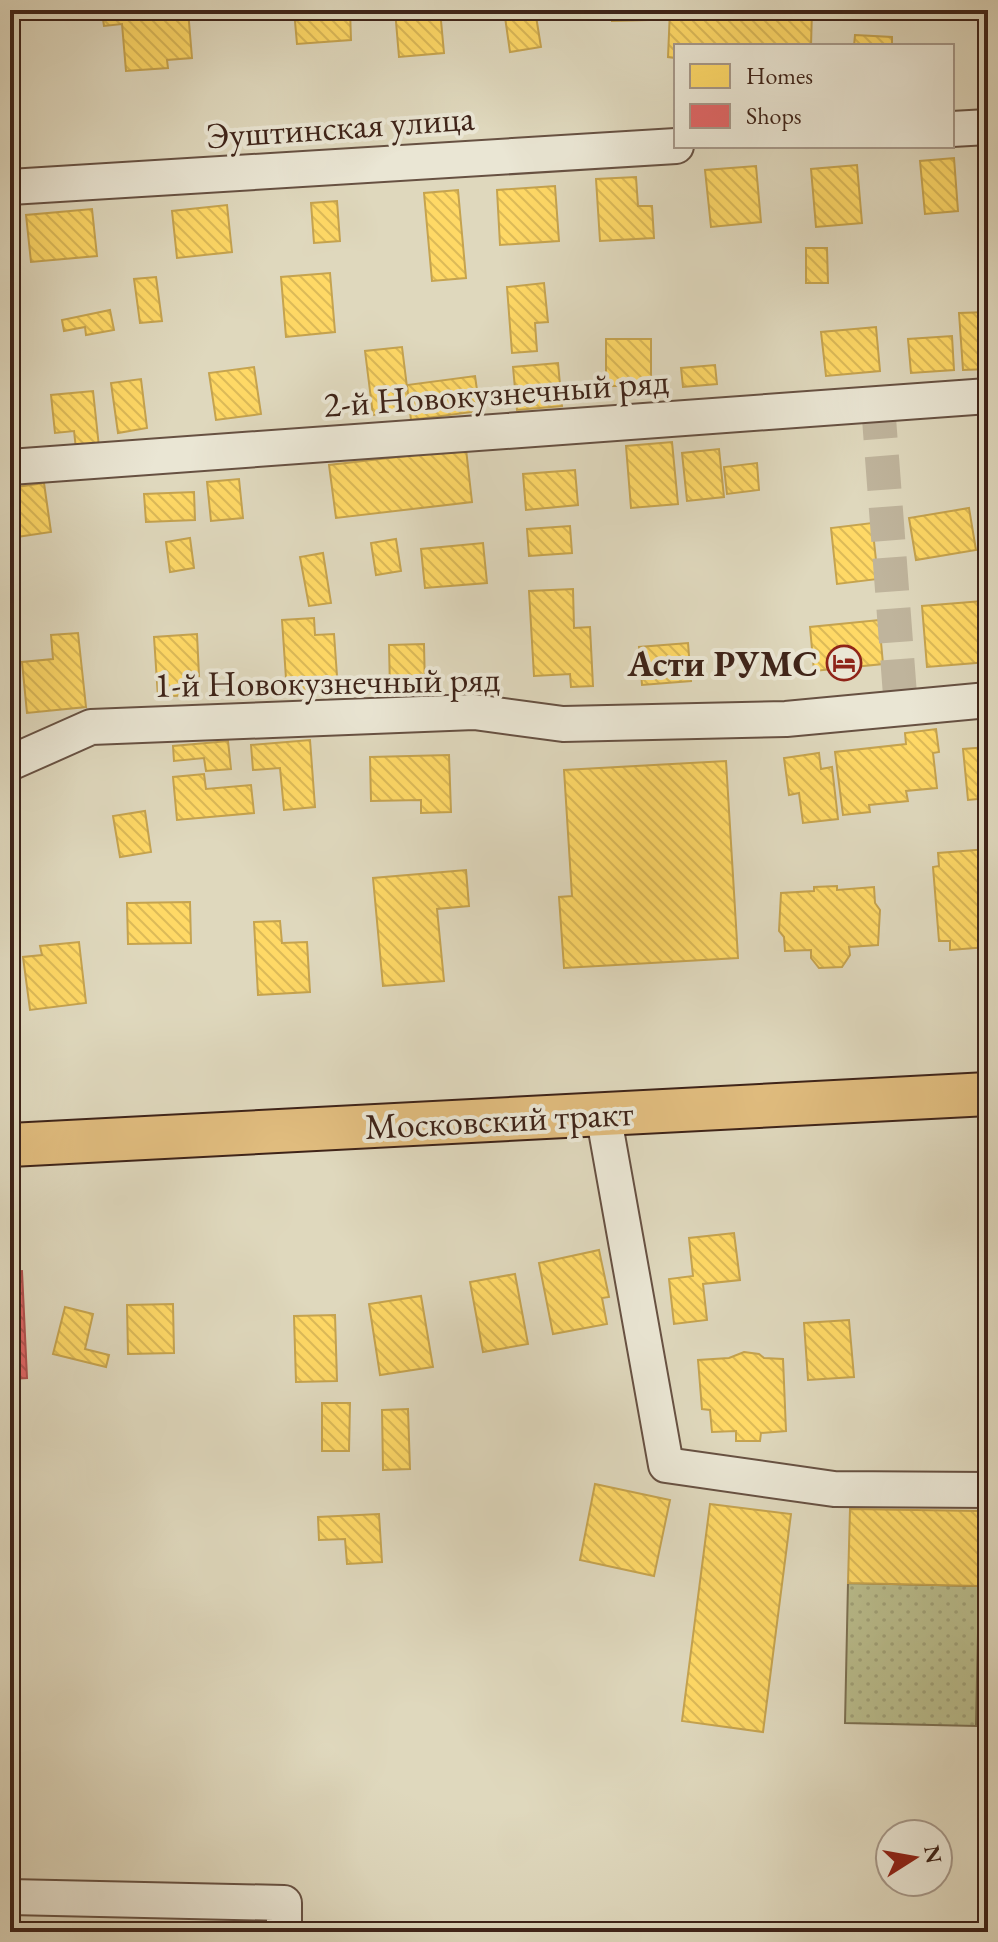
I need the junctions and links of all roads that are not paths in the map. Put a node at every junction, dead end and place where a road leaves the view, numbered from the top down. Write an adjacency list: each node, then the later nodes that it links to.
1 (988, 127): 2 (street)
2 (954, 129)
3 (674, 146): 4 (street, Эуштинская улица)
4 (10, 187)
5 (988, 396): 6 (street, 2-й Новокузнечный ряд)
6 (10, 467)
7 (988, 700): 8 (street, 1-й Новокузнечный ряд)
8 (10, 763)
9 (988, 1094): 10 (main road, Московский тракт)
10 (603, 1113): 11 (main road, Московский тракт); 12 (street)
11 (10, 1145)
12 (988, 1490)
13 (10, 1897): 14 (street)
14 (284, 1932)

